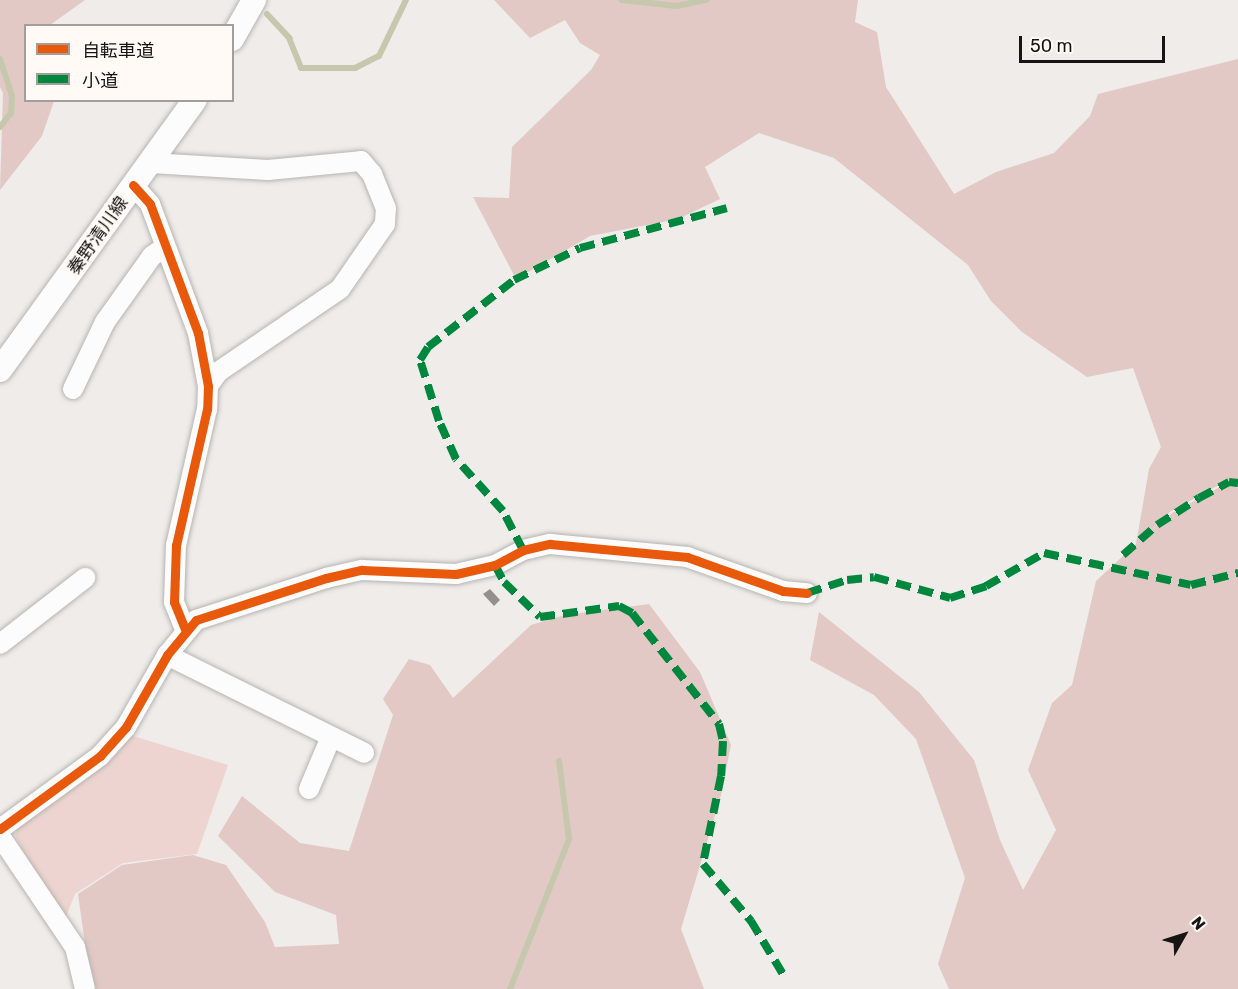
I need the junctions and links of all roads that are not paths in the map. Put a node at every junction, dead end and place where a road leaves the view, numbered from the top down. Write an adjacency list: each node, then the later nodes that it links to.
1 (254, 0): 2 (main road)
2 (234, 35)
3 (194, 102): 4 (main road, 秦野清川線)
4 (151, 163): 5 (main road, 秦野清川線); 8 (street)
5 (133, 185): 6 (street); 7 (main road, 秦野清川線)
6 (165, 246): 8 (street); 9 (street)
7 (0, 370)
8 (208, 386): 12 (street)
9 (73, 389)
10 (85, 578): 13 (street)
11 (807, 593): 12 (street)
12 (185, 629): 14 (street)
13 (0, 644)
14 (167, 655): 15 (street); 18 (street)
15 (331, 737): 16 (street); 17 (street)
16 (364, 753)
17 (309, 789)
18 (2, 841): 19 (street)
19 (85, 989)

